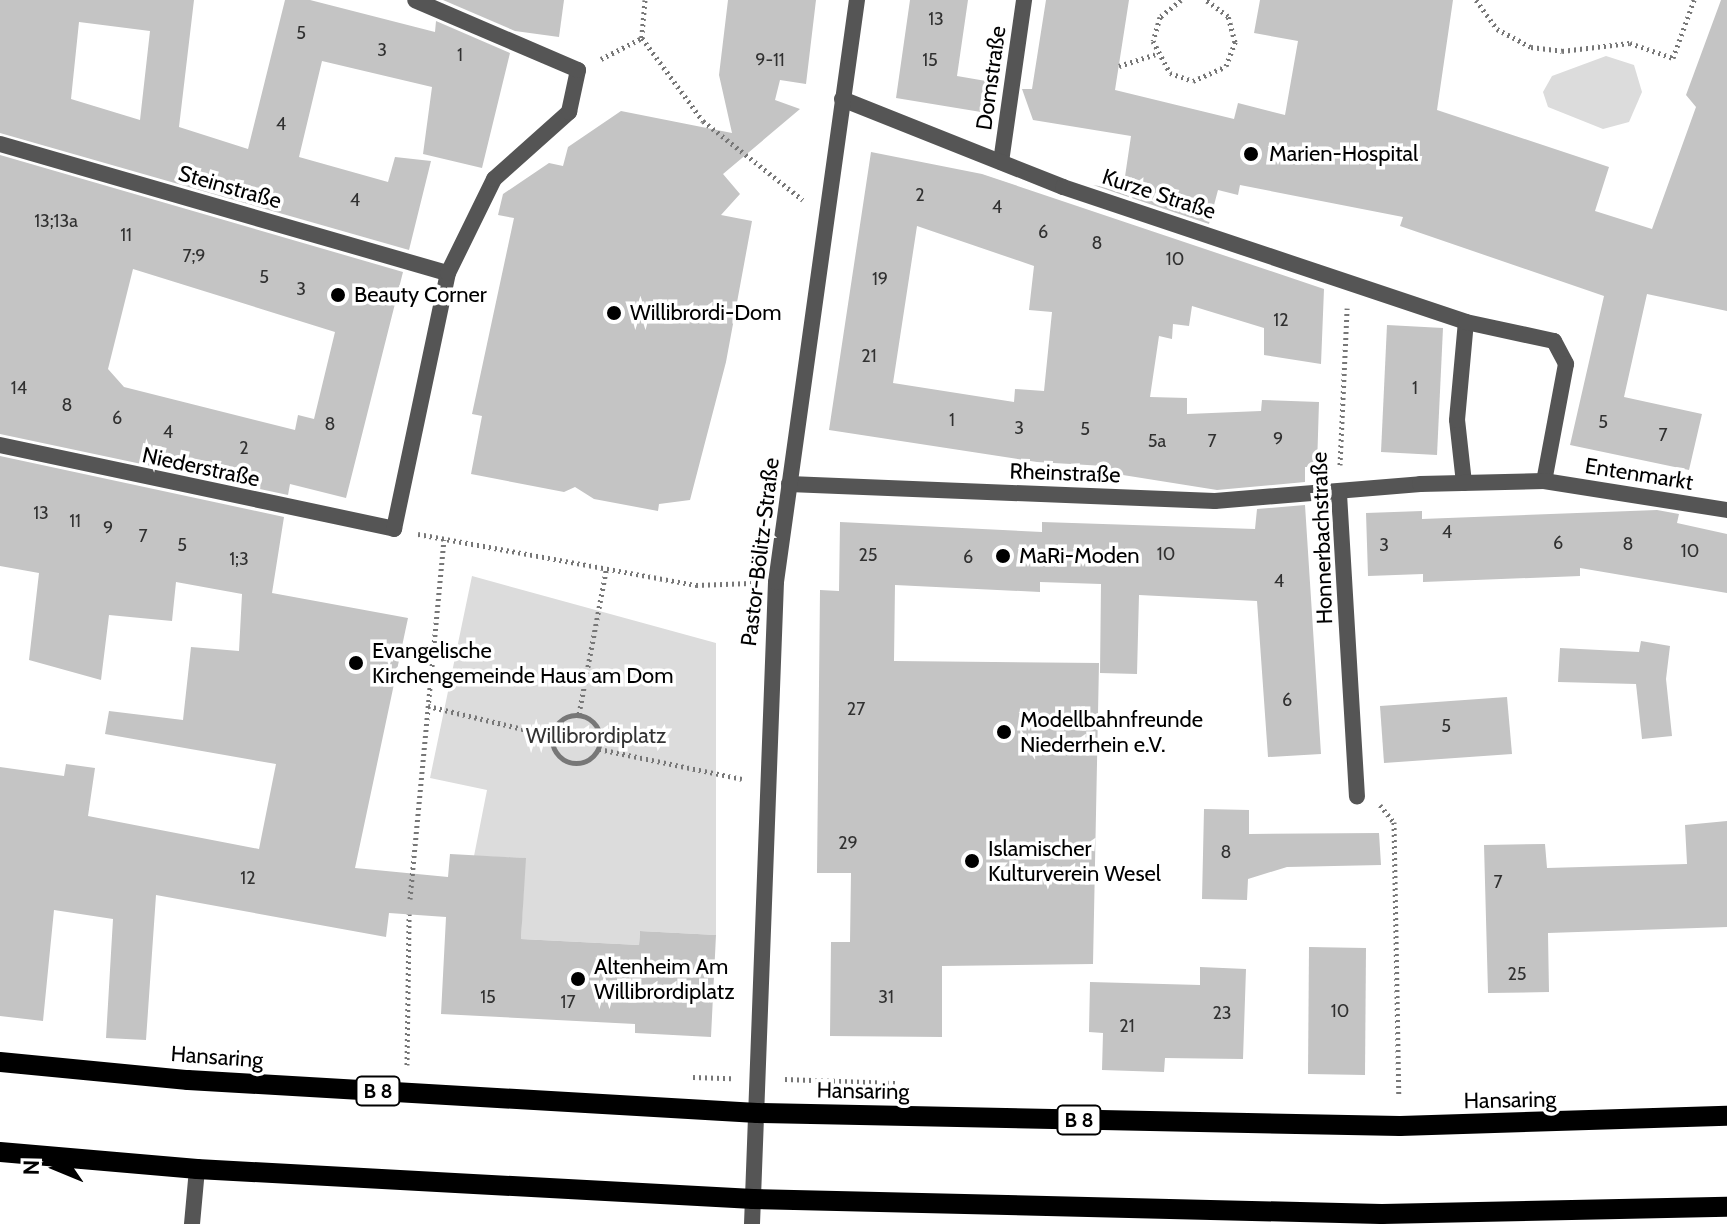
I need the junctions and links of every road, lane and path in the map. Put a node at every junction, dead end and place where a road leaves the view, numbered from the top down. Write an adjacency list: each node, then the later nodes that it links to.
1 (415, 0): 12 (street)
2 (645, 0): 9 (path)
3 (857, 0): 13 (street, Pastor-Bölitz-Straße)
4 (1024, 0): 15 (street, Domstraße)
5 (1181, 0): 10 (path)
6 (1206, 0): 10 (path)
7 (1476, 0): 8 (path)
8 (1694, 0)
9 (642, 38): 12 (path); 16 (path)
10 (1155, 54): 11 (path)
11 (1119, 66)
12 (578, 70): 17 (street)
13 (842, 99): 15 (street, Kurze Straße); 16 (street, Pastor-Bölitz-Straße)
14 (0, 144): 17 (street, Steinstraße)
15 (1001, 162): 18 (street, Kurze Straße)
16 (826, 217): 23 (street, Pastor-Bölitz-Straße)
17 (448, 273): 26 (street)
18 (1349, 279): 19 (street, Kurze Straße); 24 (path, Honnerbachstraße)
19 (1466, 322): 21 (street); 22 (street)
20 (0, 445): 26 (street, Niederstraße)
21 (1544, 481): 22 (street, Entenmarkt); 25 (street, Entenmarkt)
22 (1464, 483): 24 (street, Entenmarkt)
23 (789, 484): 24 (street, Rheinstraße); 29 (street, Pastor-Bölitz-Straße)
24 (1339, 494): 35 (street, Honnerbachstraße)
25 (1727, 510)
26 (394, 529): 27 (path)
27 (444, 540): 28 (path); 30 (path)
28 (606, 571): 29 (path); 31 (path)
29 (776, 582): 34 (street, Pastor-Bölitz-Straße)
30 (428, 706): 32 (path); 36 (path)
31 (579, 714): 32 (path); 33 (path)
32 (552, 736): 33 (path)
33 (599, 749): 34 (path)
34 (765, 784): 43 (street, Pastor-Bölitz-Straße)
35 (1357, 796): 47 (path)
36 (410, 899)
37 (409, 914): 40 (path)
38 (0, 1062): 48 (main road, Hansaring / B 8)
39 (391, 1070): 40 (path)
40 (407, 1070): 41 (path)
41 (422, 1071)
42 (683, 1077): 43 (path)
43 (760, 1078): 44 (path); 48 (street, Pastor-Bölitz-Straße)
44 (903, 1084)
45 (1383, 1101): 47 (path)
46 (1414, 1101): 47 (path)
47 (1399, 1102)
48 (757, 1113): 49 (main road, Hansaring / B 8); 52 (street, Pastor-Bölitz-Straße)
49 (1727, 1116)
50 (0, 1152): 51 (main road)
51 (197, 1169): 52 (main road); 54 (street)
52 (753, 1199): 53 (main road); 55 (street, Pastor-Bölitz-Straße)
53 (1727, 1207)
54 (192, 1224)
55 (752, 1224)

